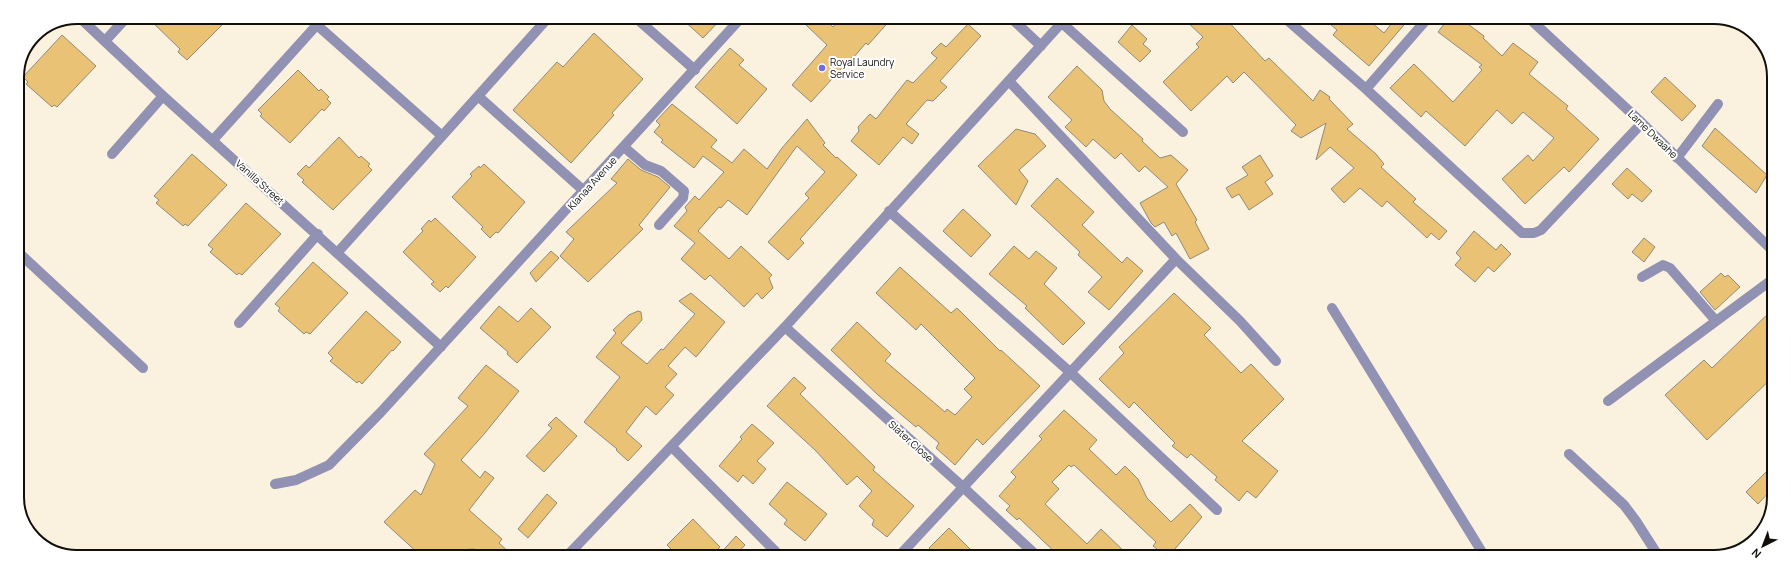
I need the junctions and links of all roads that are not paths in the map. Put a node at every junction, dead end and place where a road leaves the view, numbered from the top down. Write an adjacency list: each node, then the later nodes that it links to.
1 (86, 24): 14 (street, Vanilla Street)
2 (121, 24): 14 (street)
3 (318, 24): 25 (street)
4 (324, 24): 24 (street)
5 (543, 24): 20 (street)
6 (643, 24): 16 (street)
7 (736, 24): 16 (street, Klanaa Avenue)
8 (1017, 24): 15 (street)
9 (1061, 24): 15 (street)
10 (1067, 24): 23 (street)
11 (1293, 24): 18 (street)
12 (1423, 24): 18 (street)
13 (1535, 24): 22 (street, Lame Dwaahe)
14 (105, 42): 19 (street, Vanilla Street)
15 (1041, 46): 17 (street)
16 (695, 70): 26 (street, Klanaa Avenue)
17 (1009, 81): 30 (street); 36 (street)
18 (1366, 88): 22 (street)
19 (163, 96): 25 (street, Vanilla Street); 27 (street)
20 (478, 96): 24 (street); 29 (street)
21 (1718, 104): 28 (street)
22 (1642, 123): 28 (street, Lame Dwaahe)
23 (1183, 132)
24 (442, 136): 34 (street)
25 (213, 140): 32 (street, Vanilla Street)
26 (624, 147): 29 (street, Klanaa Avenue); 31 (street)
27 (112, 154)
28 (1678, 158): 33 (street, Lame Dwaahe)
29 (584, 191): 43 (street, Klanaa Avenue)
30 (889, 211): 42 (street); 46 (street)
31 (659, 225)
32 (318, 234): 34 (street, Vanilla Street); 41 (street)
33 (1767, 245)
34 (338, 252): 43 (street, Vanilla Street)
35 (24, 258): 45 (street)
36 (1176, 259): 44 (street); 46 (street)
37 (1642, 277): 40 (street)
38 (1767, 283): 40 (street)
39 (1332, 308): 57 (street)
40 (1716, 321): 47 (street)
41 (239, 323)
42 (785, 327): 48 (street); 51 (street, Slater Close)
43 (441, 347): 50 (street, Klanaa Avenue)
44 (1276, 361)
45 (143, 368)
46 (1071, 373): 51 (street); 52 (street)
47 (1608, 401)
48 (672, 448): 53 (street); 54 (street)
49 (1569, 454): 58 (street)
50 (276, 484)
51 (964, 488): 55 (street); 56 (street, Slater Close)
52 (1217, 510)
53 (573, 550)
54 (774, 550)
55 (905, 550)
56 (1031, 550)
57 (1481, 550)
58 (1655, 550)

